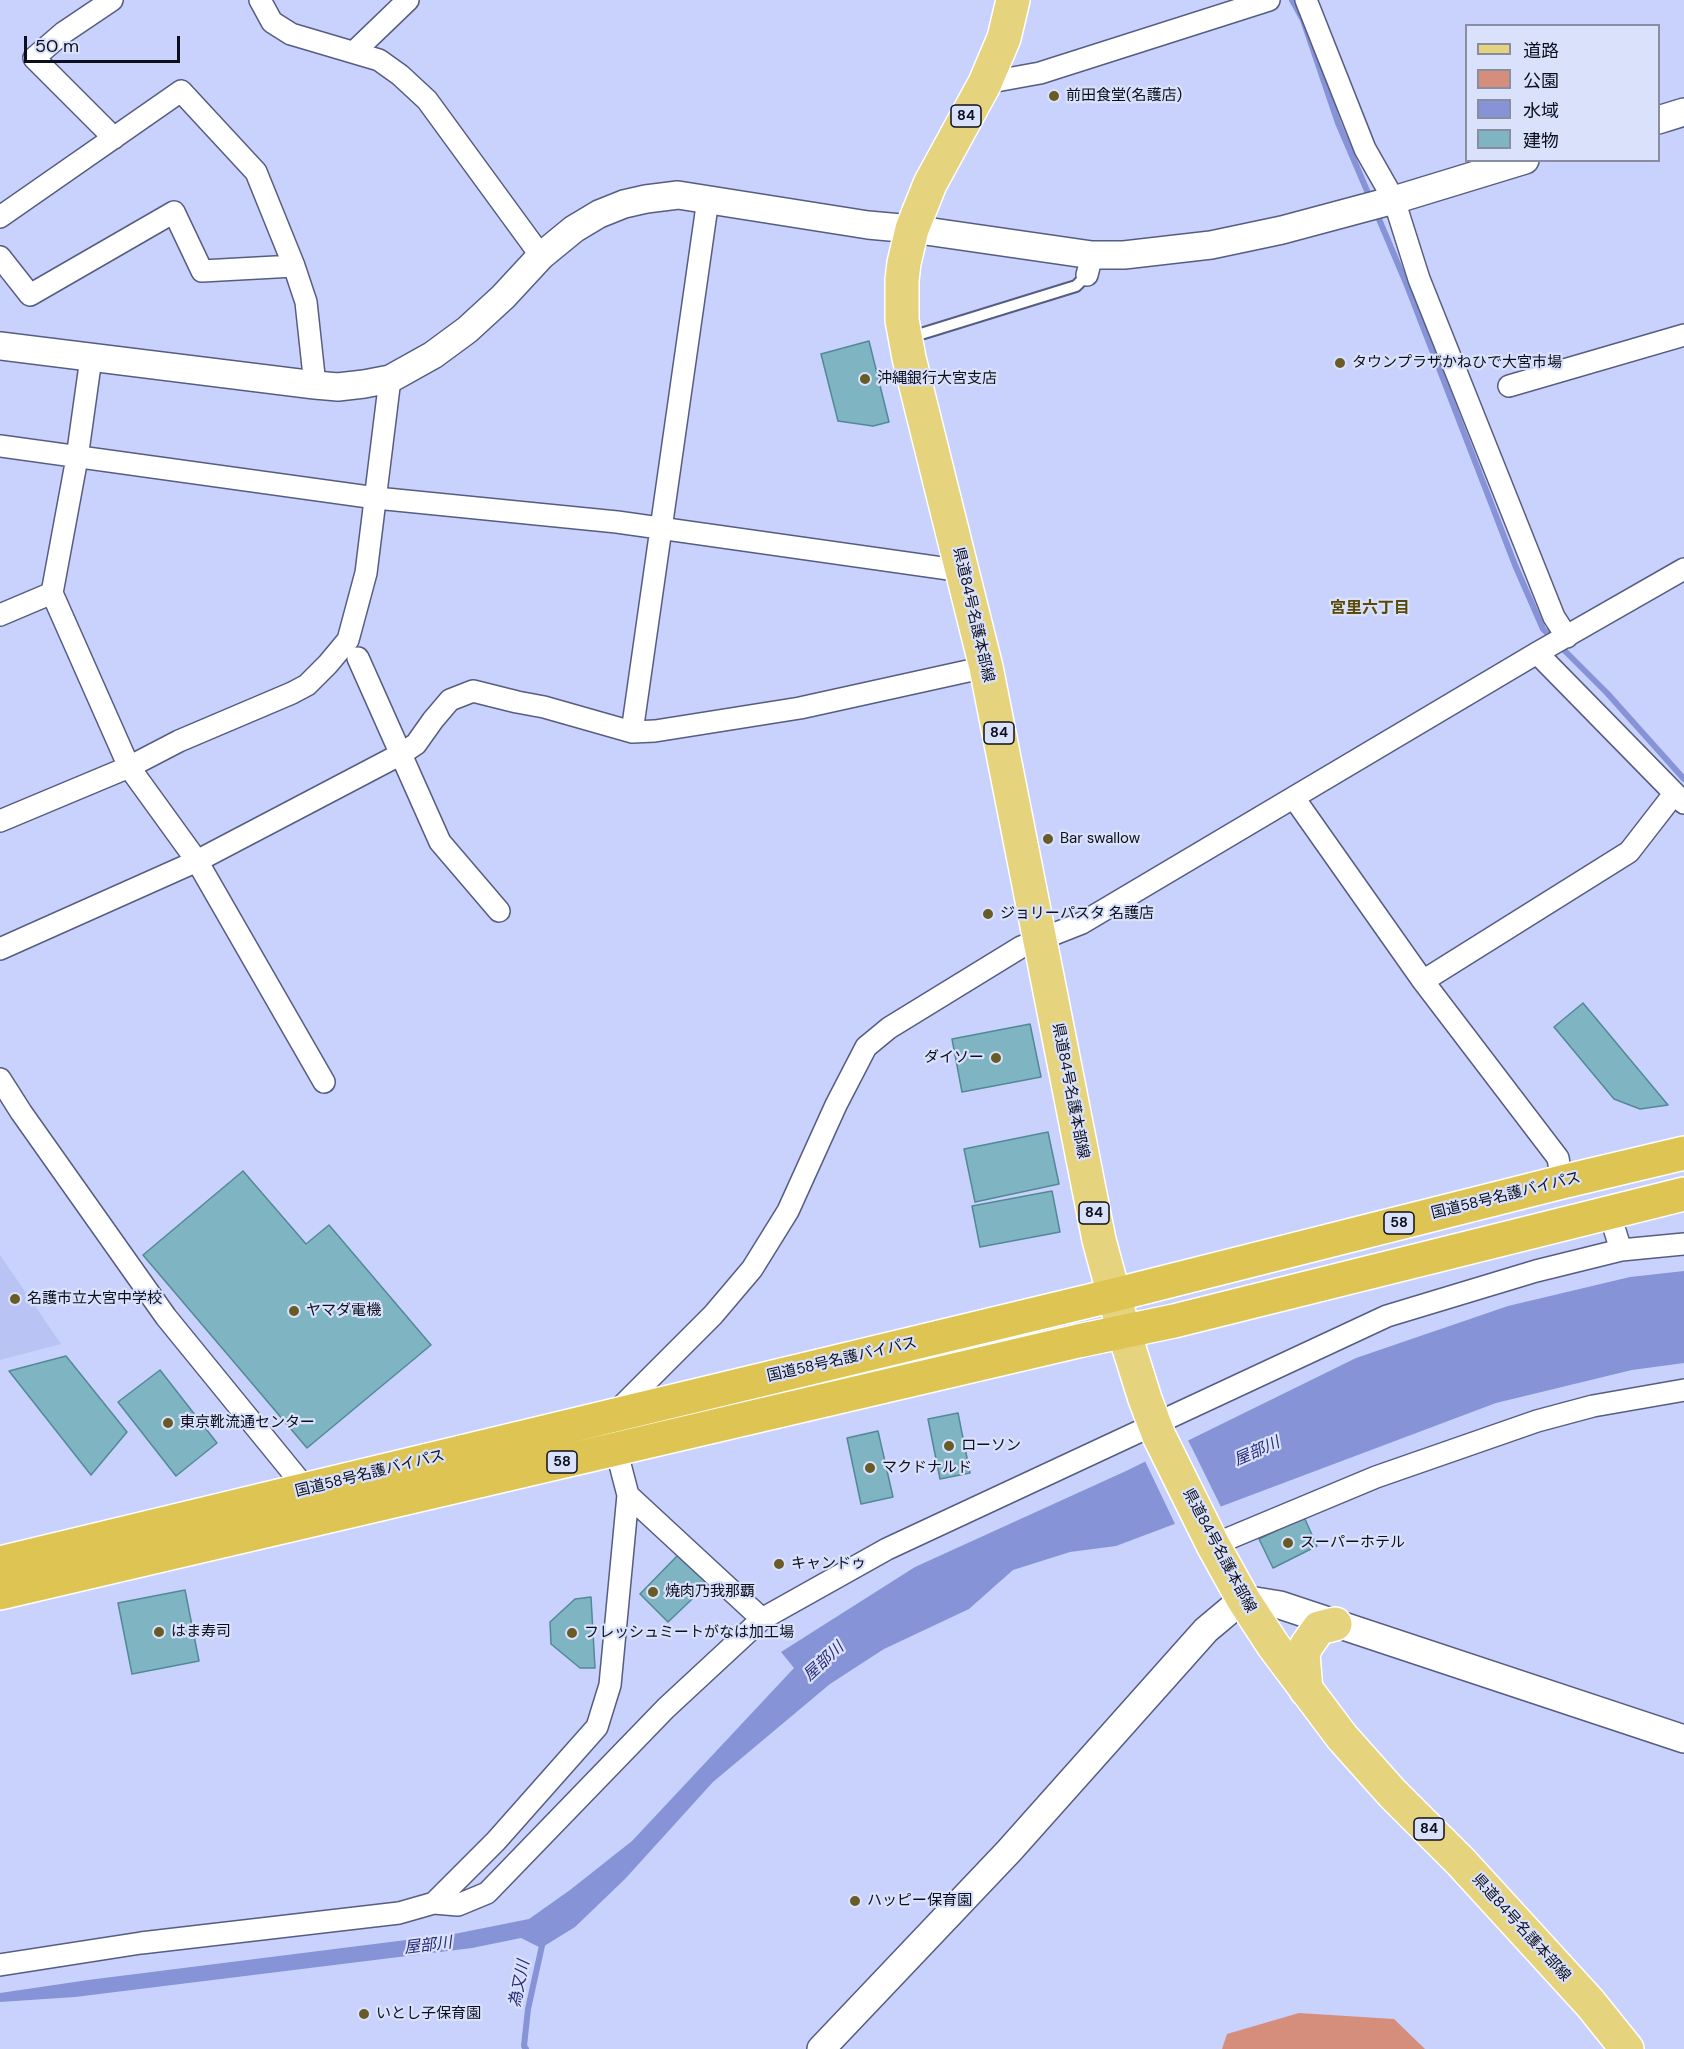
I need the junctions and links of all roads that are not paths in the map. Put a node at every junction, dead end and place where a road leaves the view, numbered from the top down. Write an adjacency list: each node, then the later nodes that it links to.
1 (112, 0): 11 (street)
2 (260, 0): 7 (street)
3 (408, 0): 7 (street)
4 (1013, 0): 8 (main road, 県道84号名護本部線 / 84)
5 (1269, 0): 8 (street)
6 (1306, 0): 14 (street)
7 (354, 52): 17 (street)
8 (985, 83): 16 (main road, 県道84号名護本部線 / 84)
9 (1684, 112): 10 (street)
10 (1660, 120)
11 (114, 138): 15 (street); 20 (street)
12 (1518, 162): 14 (street)
13 (708, 199): 16 (street); 17 (street); 31 (street)
14 (1381, 204): 19 (street); 36 (street)
15 (0, 218)
16 (912, 229): 19 (street); 33 (main road, 県道84号名護本部線 / 84)
17 (541, 256): 25 (street)
18 (0, 257): 20 (street)
19 (1090, 265): 21 (lane)
20 (294, 266): 26 (street)
21 (924, 333)
22 (1684, 335): 27 (street)
23 (0, 346): 24 (street)
24 (91, 358): 26 (street); 29 (street)
25 (390, 379): 26 (street); 30 (street)
26 (315, 386)
27 (1509, 386)
28 (0, 446): 29 (street)
29 (77, 458): 30 (street); 34 (street)
30 (376, 498): 31 (street); 42 (street)
31 (660, 528): 33 (street); 40 (street)
32 (1684, 569): 36 (street)
33 (963, 571): 39 (main road, 県道84号名護本部線 / 84)
34 (52, 593): 35 (street); 42 (street)
35 (0, 615)
36 (1567, 637): 37 (street)
37 (1537, 653): 43 (street); 44 (street)
38 (358, 658): 41 (street)
39 (986, 667): 40 (street); 48 (main road, 県道84号名護本部線 / 84)
40 (632, 732): 41 (street)
41 (401, 754): 46 (street); 47 (street)
42 (129, 767): 45 (street); 46 (street)
43 (1294, 798): 48 (street); 50 (street)
44 (1679, 799): 50 (street)
45 (0, 821)
46 (197, 861): 49 (street); 52 (street)
47 (499, 910)
48 (1040, 941): 59 (main road, 県道84号名護本部線 / 84); 62 (street)
49 (0, 949)
50 (1423, 981): 54 (street)
51 (0, 1079): 65 (street)
52 (324, 1082)
53 (1684, 1153): 54 (highway, 国道58号名護バイパス / 58)
54 (1562, 1182): 59 (highway, 国道58号名護バイパス / 58)
55 (1684, 1194): 56 (highway, 国道58号名護バイパス / 58)
56 (1609, 1212): 58 (street); 60 (highway, 国道58号名護バイパス / 58)
57 (1684, 1244): 58 (street)
58 (1621, 1250): 63 (street)
59 (1114, 1295): 60 (main road, 県道84号名護本部線 / 84); 62 (highway, 国道58号名護バイパス / 58)
60 (1124, 1332): 63 (main road, 県道84号名護本部線 / 84); 64 (highway, 国道58号名護バイパス / 58)
61 (1684, 1390): 67 (street)
62 (614, 1414): 65 (highway, 国道58号名護バイパス / 58)
63 (1157, 1431): 67 (main road, 県道84号名護本部線 / 84); 71 (street)
64 (616, 1449): 66 (street); 69 (highway, 国道58号名護バイパス / 58)
65 (307, 1490): 68 (highway, 国道58号名護バイパス / 58)
66 (628, 1495): 71 (street); 75 (street)
67 (1211, 1541): 70 (main road, 県道84号名護本部線 / 84)
68 (0, 1563)
69 (0, 1593)
70 (1243, 1599): 72 (street); 73 (main road, 県道84号名護本部線 / 84); 77 (street)
71 (762, 1619): 75 (street)
72 (1335, 1624): 73 (main road); 74 (street)
73 (1306, 1690): 78 (main road, 県道84号名護本部線 / 84)
74 (1684, 1739)
75 (434, 1903): 76 (street)
76 (0, 1965)
77 (821, 2049)
78 (1628, 2049)

